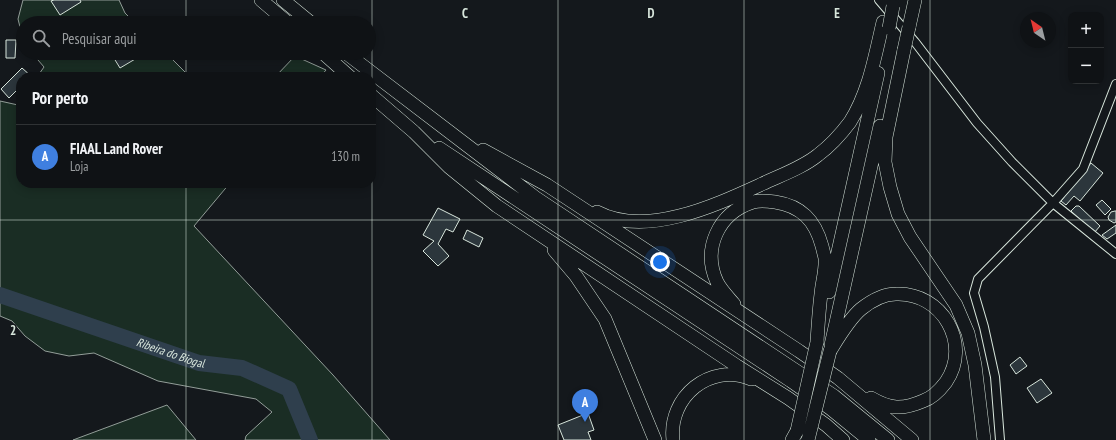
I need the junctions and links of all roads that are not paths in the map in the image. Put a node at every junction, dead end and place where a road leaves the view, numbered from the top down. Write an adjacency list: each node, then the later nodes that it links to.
1 (261, 0): 7 (main road)
2 (283, 0): 8 (main road)
3 (879, 0): 22 (street)
4 (909, 0): 9 (main road)
5 (915, 0): 9 (main road)
6 (890, 2): 10 (main road, bridge)
7 (280, 16)
8 (302, 16)
9 (907, 24): 11 (main road, bridge)
10 (886, 25): 21 (main road); 26 (main road)
11 (902, 45): 27 (main road); 38 (main road)
12 (331, 60): 14 (main road)
13 (355, 60): 15 (main road)
14 (344, 72)
15 (370, 72)
16 (376, 76): 19 (main road)
17 (1116, 84): 22 (street)
18 (376, 99): 20 (main road)
19 (444, 129): 21 (main road); 36 (main road)
20 (414, 132): 23 (main road); 35 (main road)
21 (547, 185): 25 (main road)
22 (1054, 203): 24 (street); 39 (street)
23 (529, 227): 29 (main road); 31 (main road)
24 (1116, 254)
25 (755, 322): 26 (main road); 28 (main road)
26 (817, 342): 30 (main road, bridge)
27 (830, 351): 28 (main road); 33 (main road, bridge)
28 (838, 378): 37 (main road)
29 (788, 398): 32 (main road); 34 (main road)
30 (795, 437)
31 (655, 440)
32 (673, 440)
33 (808, 440)
34 (843, 440)
35 (869, 440)
36 (888, 440)
37 (912, 440)
38 (984, 440)
39 (1000, 440)

